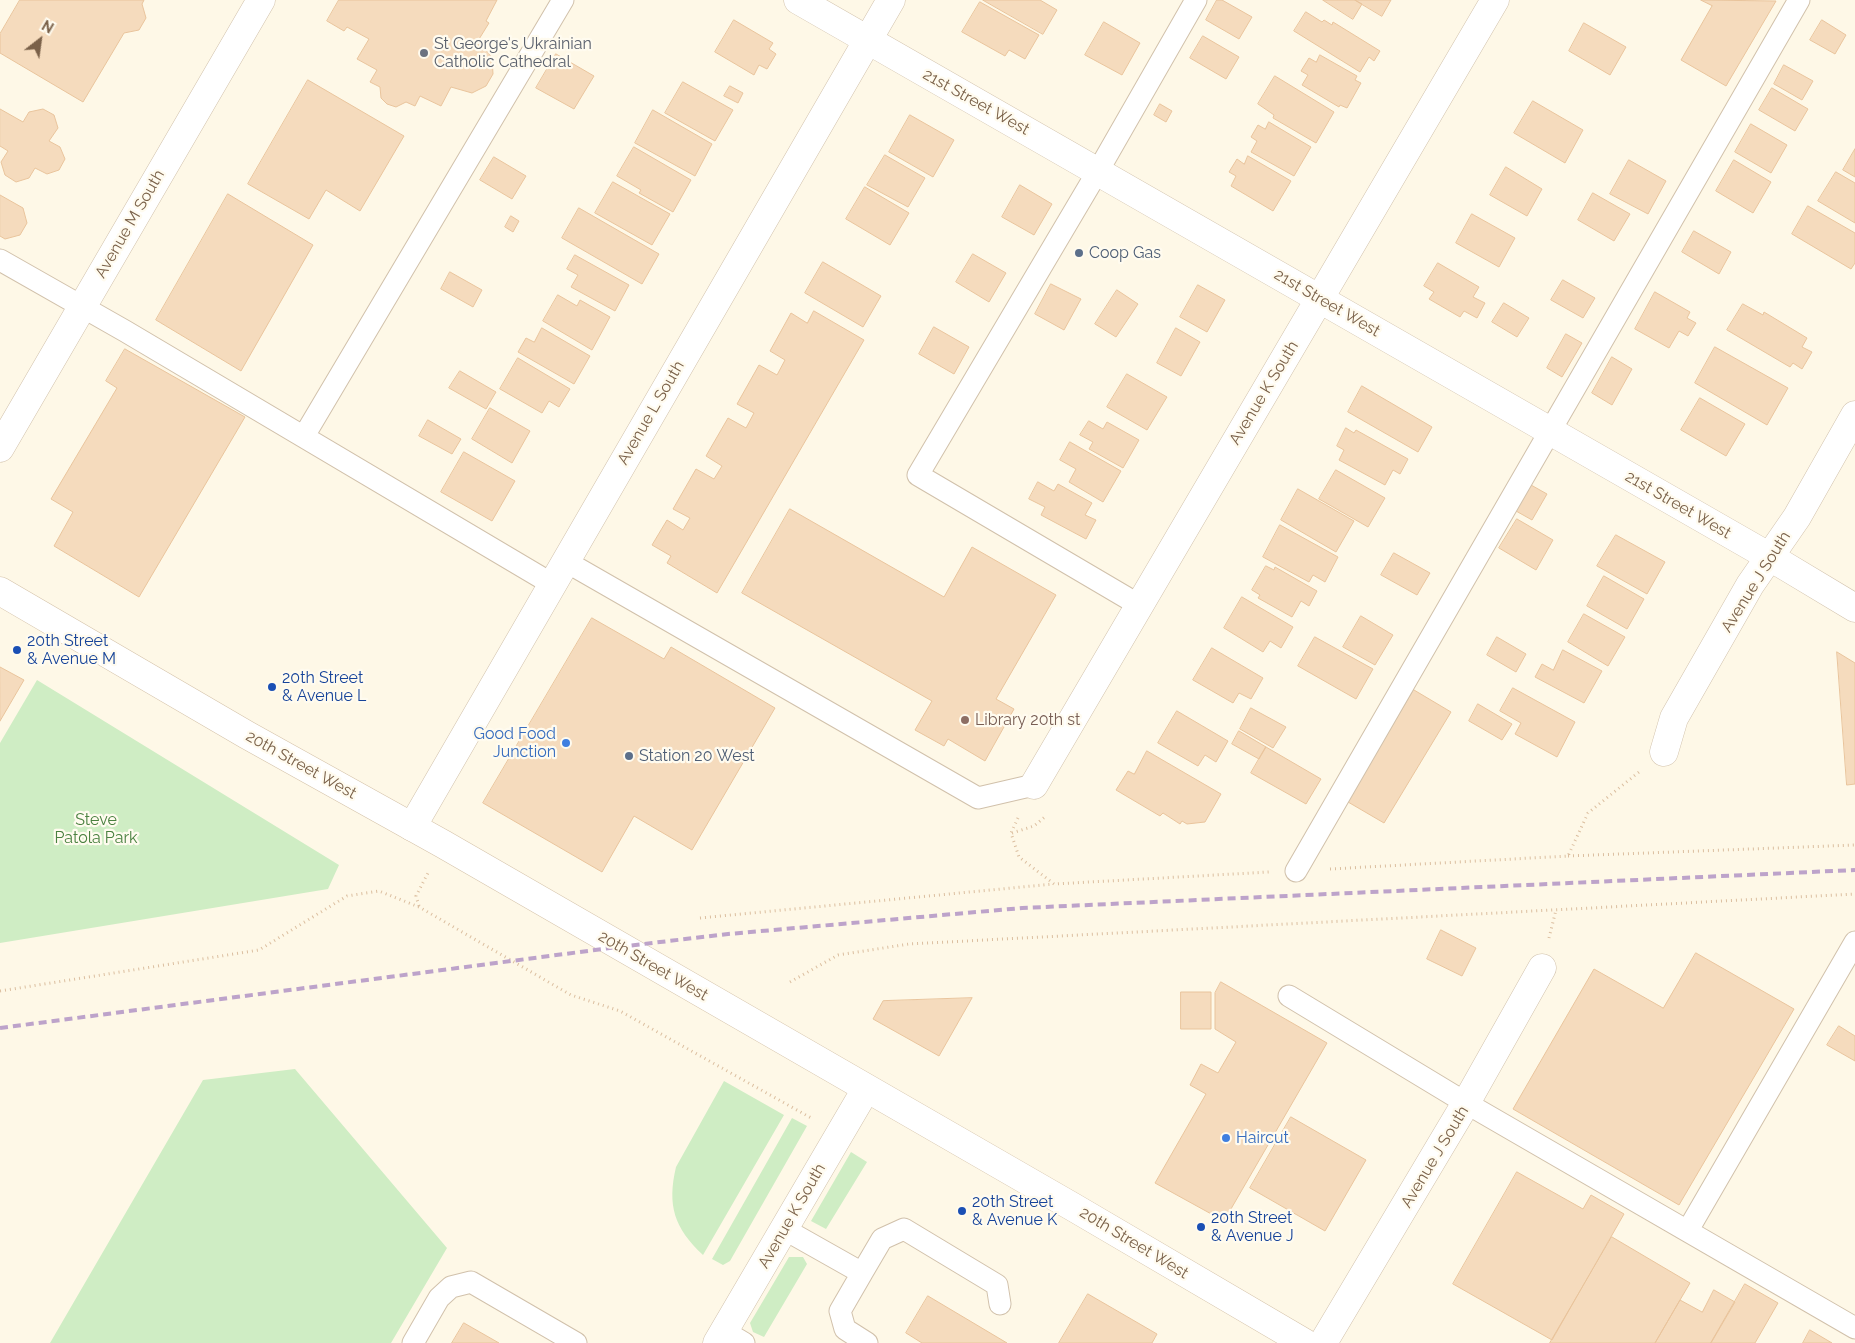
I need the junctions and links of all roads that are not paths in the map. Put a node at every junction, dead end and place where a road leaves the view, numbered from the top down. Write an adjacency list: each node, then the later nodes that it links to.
1 (261, 0): 12 (street, Avenue M South)
2 (563, 0): 15 (lane)
3 (798, 0): 8 (street, 21st Street West)
4 (891, 0): 8 (street, Avenue L South)
5 (1196, 0): 9 (lane)
6 (1495, 0): 11 (street, Avenue K South)
7 (1800, 0): 14 (lane)
8 (868, 40): 9 (street, 21st Street West); 18 (street, Avenue L South)
9 (1098, 171): 11 (street, 21st Street West); 20 (lane)
10 (0, 260): 12 (lane)
11 (1320, 299): 14 (street, 21st Street West); 20 (street, Avenue K South)
12 (82, 306): 15 (lane); 16 (street, Avenue M South)
13 (1855, 415): 17 (street, Avenue J South)
14 (1551, 432): 17 (street, 21st Street West); 25 (lane)
15 (304, 436): 18 (lane)
16 (0, 448)
17 (1770, 557): 21 (street, 21st Street West); 22 (street, Avenue J South)
18 (559, 573): 23 (lane); 24 (street, Avenue L South)
19 (0, 591): 24 (street, 20th Street West)
20 (1139, 605): 23 (street, Avenue K South)
21 (1855, 608)
22 (1664, 752)
23 (1034, 785)
24 (412, 827): 29 (street, 20th Street West)
25 (1296, 871)
26 (1855, 942): 32 (lane)
27 (1542, 968): 30 (street, Avenue J South)
28 (1288, 996): 30 (lane)
29 (866, 1089): 31 (street, Avenue K South); 40 (street, 20th Street West)
30 (1466, 1103): 32 (lane); 41 (street, Avenue J South)
31 (784, 1229): 33 (lane); 36 (street, Avenue K South)
32 (1688, 1230): 35 (lane)
33 (862, 1273): 34 (lane); 39 (lane)
34 (1000, 1304)
35 (1855, 1328)
36 (729, 1339)
37 (413, 1343): 38 (lane)
38 (576, 1343)
39 (867, 1343)
40 (1305, 1343)
41 (1323, 1343)

